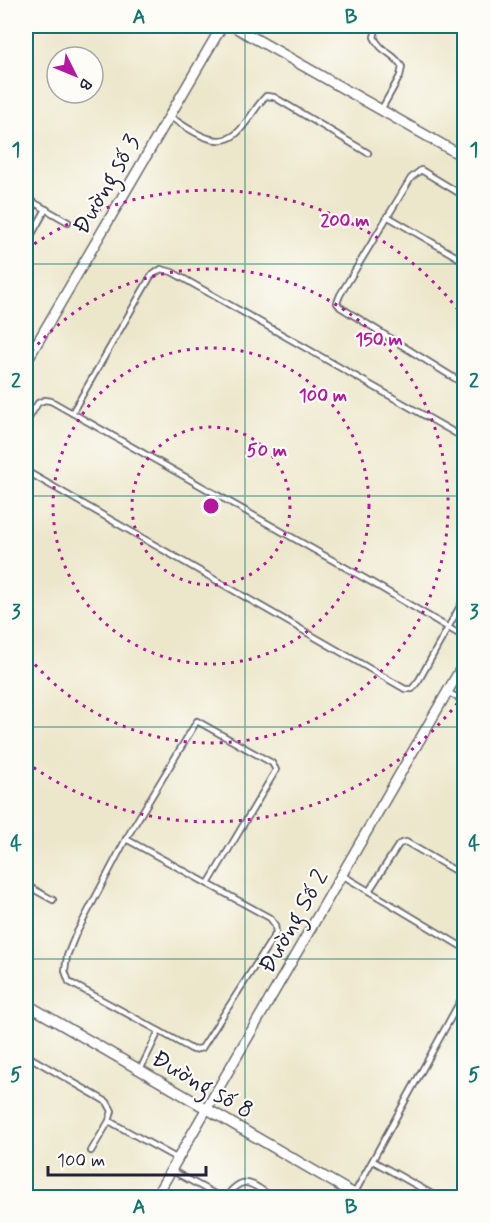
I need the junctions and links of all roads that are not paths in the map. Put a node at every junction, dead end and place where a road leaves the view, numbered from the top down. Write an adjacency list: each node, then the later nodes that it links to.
1 (222, 26): 5 (street, Đường số 3)
2 (233, 26): 4 (street)
3 (376, 26): 4 (lane)
4 (381, 110): 7 (street)
5 (168, 115): 6 (lane); 15 (street, Đường số 3)
6 (368, 153)
7 (465, 157)
8 (465, 196): 11 (lane)
9 (26, 198): 10 (lane)
10 (46, 209): 12 (lane); 13 (lane)
11 (387, 216): 14 (lane); 16 (lane)
12 (68, 222)
13 (26, 245)
14 (465, 261)
15 (26, 362)
16 (465, 384)
17 (72, 413): 18 (lane); 19 (lane); 22 (lane)
18 (26, 423)
19 (465, 438)
20 (26, 471): 22 (lane)
21 (465, 599): 22 (lane)
22 (447, 628): 23 (lane)
23 (465, 638)
24 (465, 663): 25 (street, Đường Số 2)
25 (447, 692): 26 (lane); 28 (street, Đường Số 2)
26 (465, 701)
27 (126, 839): 30 (lane); 30 (lane); 37 (lane)
28 (342, 875): 32 (lane); 40 (street, Đường Số 2)
29 (465, 876): 32 (lane)
30 (208, 884): 37 (lane)
31 (26, 885): 33 (lane)
32 (369, 891): 34 (lane)
33 (53, 900)
34 (465, 948)
35 (465, 994): 44 (lane)
36 (26, 1004): 39 (street, Đường số 8)
37 (159, 1031): 39 (lane)
38 (26, 1055): 41 (lane)
39 (140, 1070): 40 (street, Đường số 8)
40 (207, 1109): 43 (street, Đường Số 2); 46 (street, Đường số 8)
41 (109, 1121): 42 (lane); 43 (lane)
42 (91, 1151)
43 (178, 1159): 45 (street, Đường Số 2)
44 (373, 1161): 46 (lane); 50 (lane)
45 (171, 1170): 47 (street, Đường Số 2); 48 (lane)
46 (358, 1196)
47 (155, 1197)
48 (224, 1197): 49 (lane)
49 (274, 1197)
50 (439, 1197)

